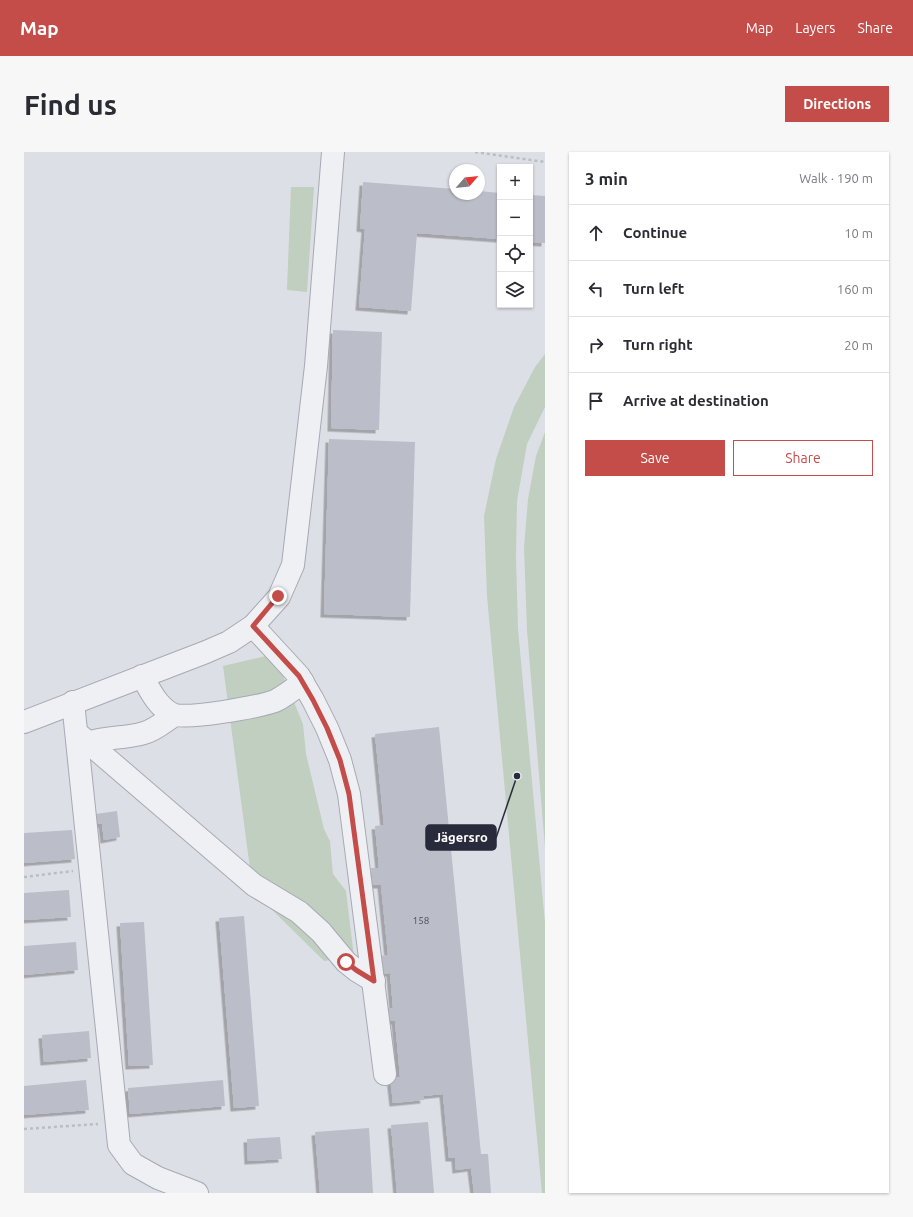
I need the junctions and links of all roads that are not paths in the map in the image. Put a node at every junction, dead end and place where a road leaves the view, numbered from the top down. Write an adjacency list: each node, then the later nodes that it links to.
1 (332, 152): 2 (street)
2 (253, 626): 3 (street); 4 (street)
3 (142, 676): 5 (street); 6 (street)
4 (303, 682): 6 (street); 9 (street)
5 (73, 702): 7 (street); 8 (street)
6 (173, 716): 8 (street)
7 (24, 722)
8 (82, 738): 9 (street); 11 (street)
9 (374, 981): 10 (street)
10 (385, 1074)
11 (197, 1193)

